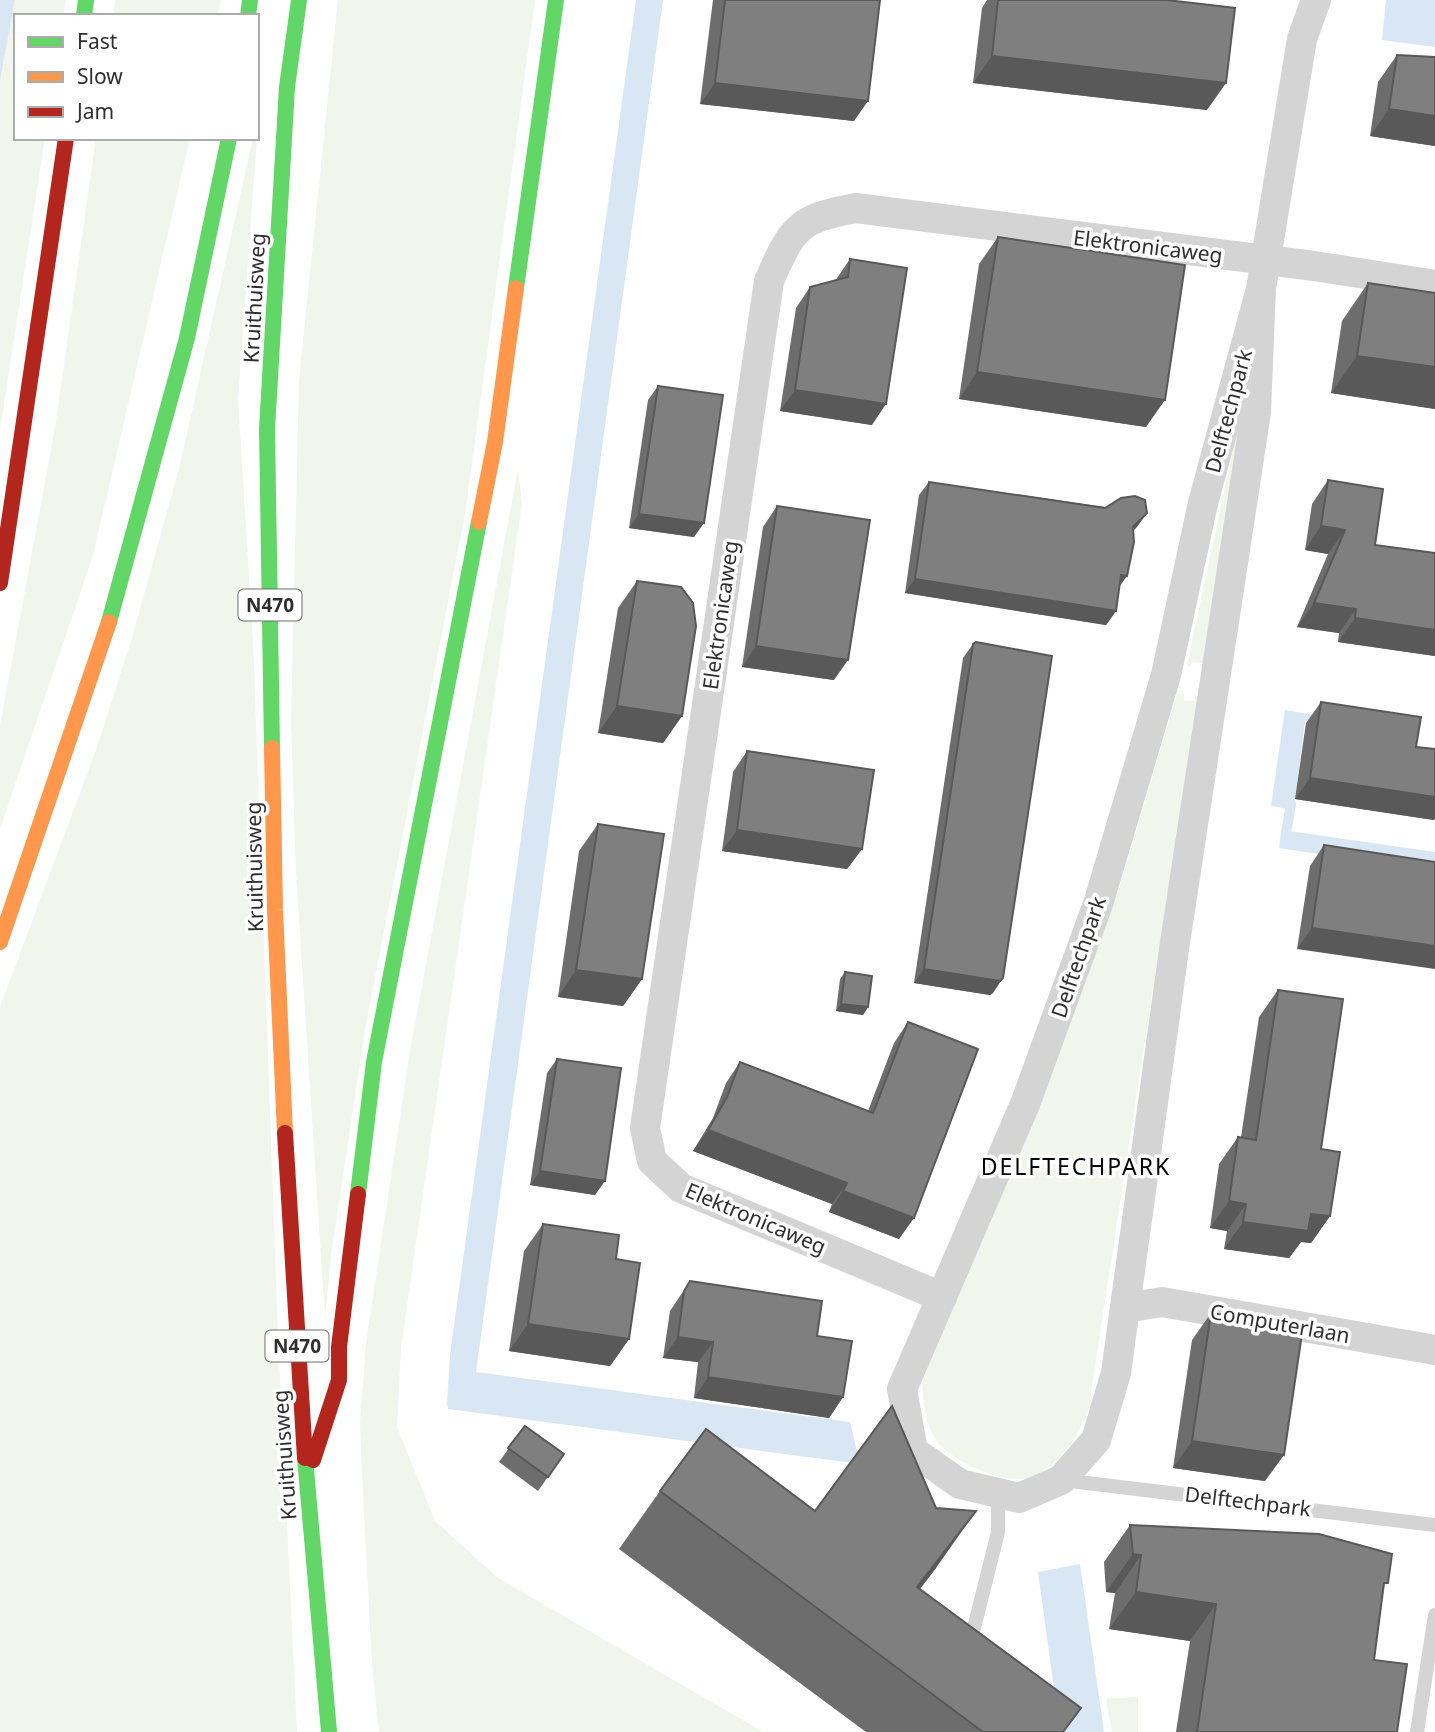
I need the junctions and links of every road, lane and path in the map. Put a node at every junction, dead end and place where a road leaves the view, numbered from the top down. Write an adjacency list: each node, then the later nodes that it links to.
1 (299, 0): 15 (highway, Kruithuisweg / N470)
2 (556, 0): 15 (highway, N470)
3 (1296, 0): 5 (street, Delftechpark)
4 (1316, 0): 5 (street, Delftechpark)
5 (1302, 39): 8 (street, Delftechpark)
6 (66, 140): 10 (highway)
7 (229, 140): 11 (highway)
8 (1263, 275): 9 (street, Elektronicaweg); 12 (street, Delftechpark); 12 (street, Elektronicaweg); 13 (street, Delftechpark)
9 (1435, 285)
10 (0, 583)
11 (0, 942)
12 (942, 1297): 17 (street, Delftechpark)
13 (1125, 1308): 14 (street, Computerlaan); 16 (street, Delftechpark)
14 (1435, 1350)
15 (307, 1480): 23 (highway, Kruithuisweg / N470)
16 (1061, 1480): 17 (street, Delftechpark); 18 (lane, Delftechpark)
17 (998, 1493): 20 (lane)
18 (1435, 1525)
19 (1435, 1615): 22 (lane)
20 (974, 1628)
21 (1435, 1724): 22 (lane)
22 (1418, 1727)
23 (330, 1732)

